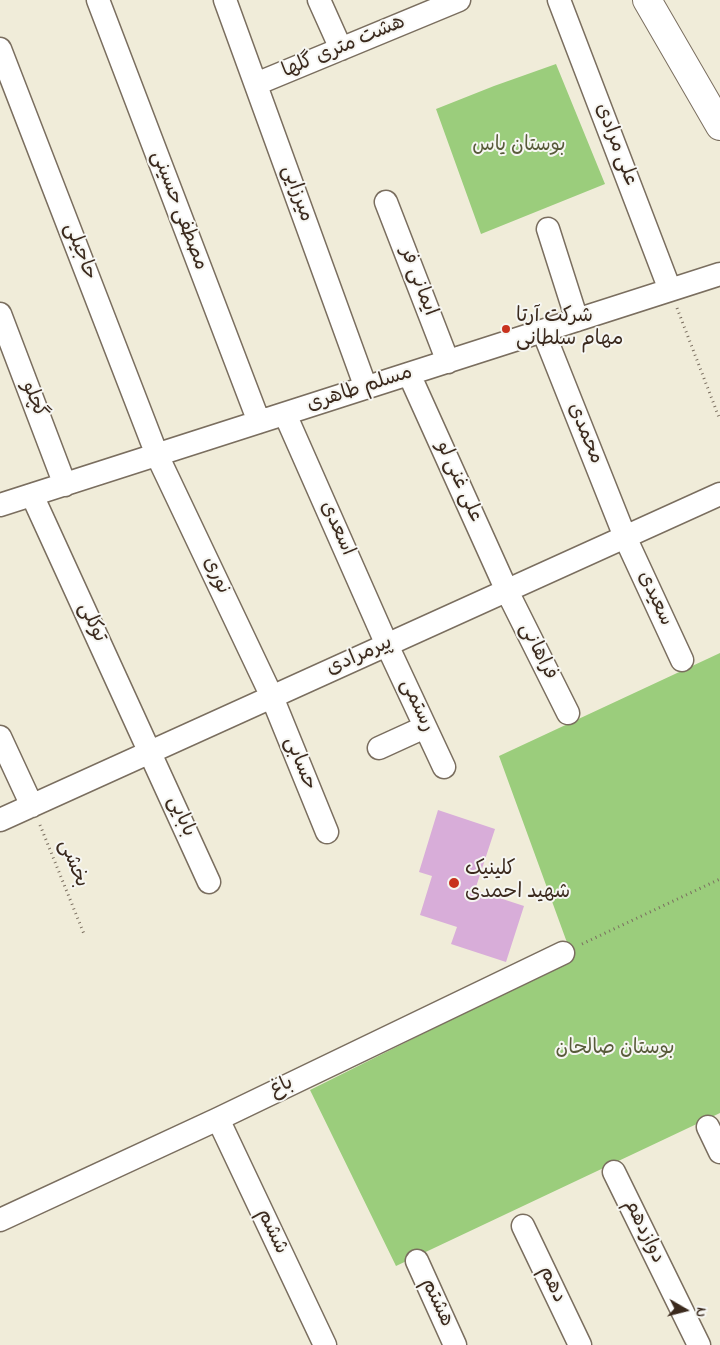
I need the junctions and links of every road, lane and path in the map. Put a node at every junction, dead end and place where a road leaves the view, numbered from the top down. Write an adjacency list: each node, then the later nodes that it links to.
1 (98, 0): 23 (street, مصطفی حسینی)
2 (225, 0): 9 (street, میرزایی)
3 (319, 0): 8 (street)
4 (559, 0): 14 (street, علی مرادی)
5 (647, 0): 10 (street)
6 (445, 3): 8 (street, هشت متری گلها)
7 (0, 49): 24 (street, حاجیلی)
8 (341, 49): 9 (street, هشت متری گلها)
9 (256, 84): 20 (street, میرزایی)
10 (720, 126)
11 (386, 202): 18 (street, ایمانی فر)
12 (548, 228): 16 (street)
13 (720, 274): 14 (street, مسلم طاهری)
14 (670, 290): 16 (street, مسلم طاهری); 22 (path)
15 (0, 314): 25 (street, گچلو)
16 (578, 320): 17 (street, مسلم طاهری)
17 (543, 331): 18 (street, مسلم طاهری); 29 (street, محمدی)
18 (448, 362): 19 (street, مسلم طاهری)
19 (409, 374): 20 (street, مسلم طاهری); 30 (street, علی غنی لو)
20 (366, 388): 21 (street, مسلم طاهری)
21 (285, 414): 23 (street, مسلم طاهری); 31 (street, اسعدی)
22 (720, 420)
23 (258, 422): 24 (street, مسلم طاهری)
24 (157, 455): 25 (street, مسلم طاهری); 33 (street, نوری)
25 (65, 485): 27 (street, مسلم طاهری)
26 (720, 494): 29 (street, پیرمرادی)
27 (32, 495): 28 (street, مسلم طاهری); 38 (street, توکلی)
28 (0, 505)
29 (625, 537): 30 (street, پیرمرادی); 32 (street, سعیدی)
30 (507, 590): 31 (street, پیرمرادی); 34 (street, فراهانی)
31 (387, 645): 33 (street, پیرمرادی); 35 (street, رستمی)
32 (682, 660)
33 (272, 697): 38 (street, پیرمرادی); 42 (street, حسابی)
34 (568, 713)
35 (425, 727): 37 (street); 39 (street, رستمی)
36 (0, 737): 40 (street)
37 (379, 748)
38 (150, 752): 40 (street, پیرمرادی); 44 (street, بابایی)
39 (444, 767)
40 (32, 806): 41 (street, پیرمرادی); 45 (path, بخشی)
41 (0, 820)
42 (327, 832)
43 (720, 879): 46 (path)
44 (209, 882)
45 (84, 934)
46 (563, 953): 47 (street, باغ)
47 (218, 1119): 51 (street, باغ); 54 (street, ششم)
48 (708, 1126): 49 (street)
49 (720, 1152)
50 (614, 1172): 57 (street, دوازدهم)
51 (0, 1220)
52 (523, 1226): 56 (street, دهم)
53 (417, 1261): 55 (street, هشتم)
54 (325, 1345)
55 (456, 1345)
56 (580, 1345)
57 (699, 1345)

